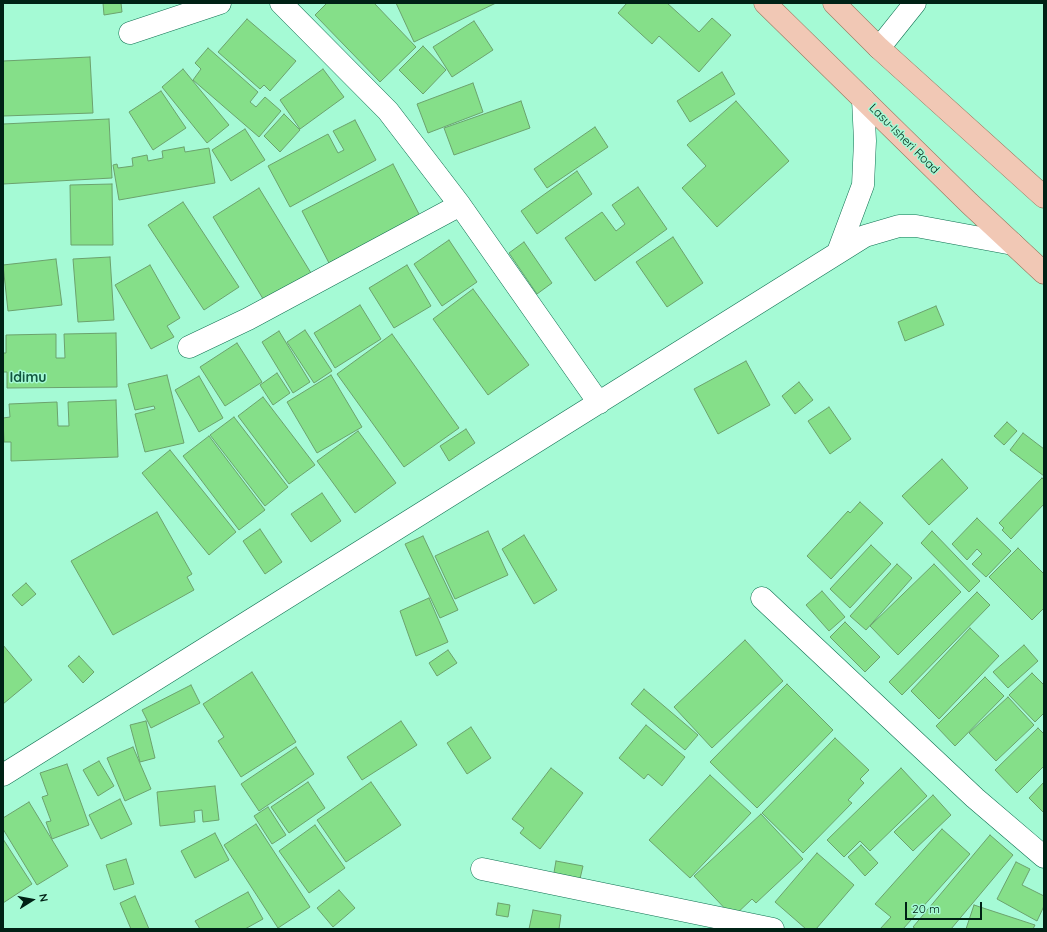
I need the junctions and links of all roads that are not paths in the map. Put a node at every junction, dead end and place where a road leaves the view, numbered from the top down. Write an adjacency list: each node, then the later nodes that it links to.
1 (220, 3): 6 (street)
2 (281, 3): 10 (street)
3 (765, 3): 8 (main road, Lasu-Isheri Road)
4 (834, 3): 7 (main road)
5 (915, 3): 7 (street)
6 (130, 33)
7 (879, 48): 9 (main road)
8 (863, 99): 11 (main road, Lasu-Isheri Road); 12 (street)
9 (1044, 196)
10 (460, 205): 14 (street); 15 (street)
11 (1013, 244): 12 (street); 13 (main road, Lasu-Isheri Road)
12 (838, 252): 15 (street)
13 (1044, 272)
14 (189, 347)
15 (599, 403): 17 (street)
16 (762, 598): 18 (street)
17 (3, 775)
18 (1044, 856)
19 (482, 869): 20 (street)
20 (774, 929)

